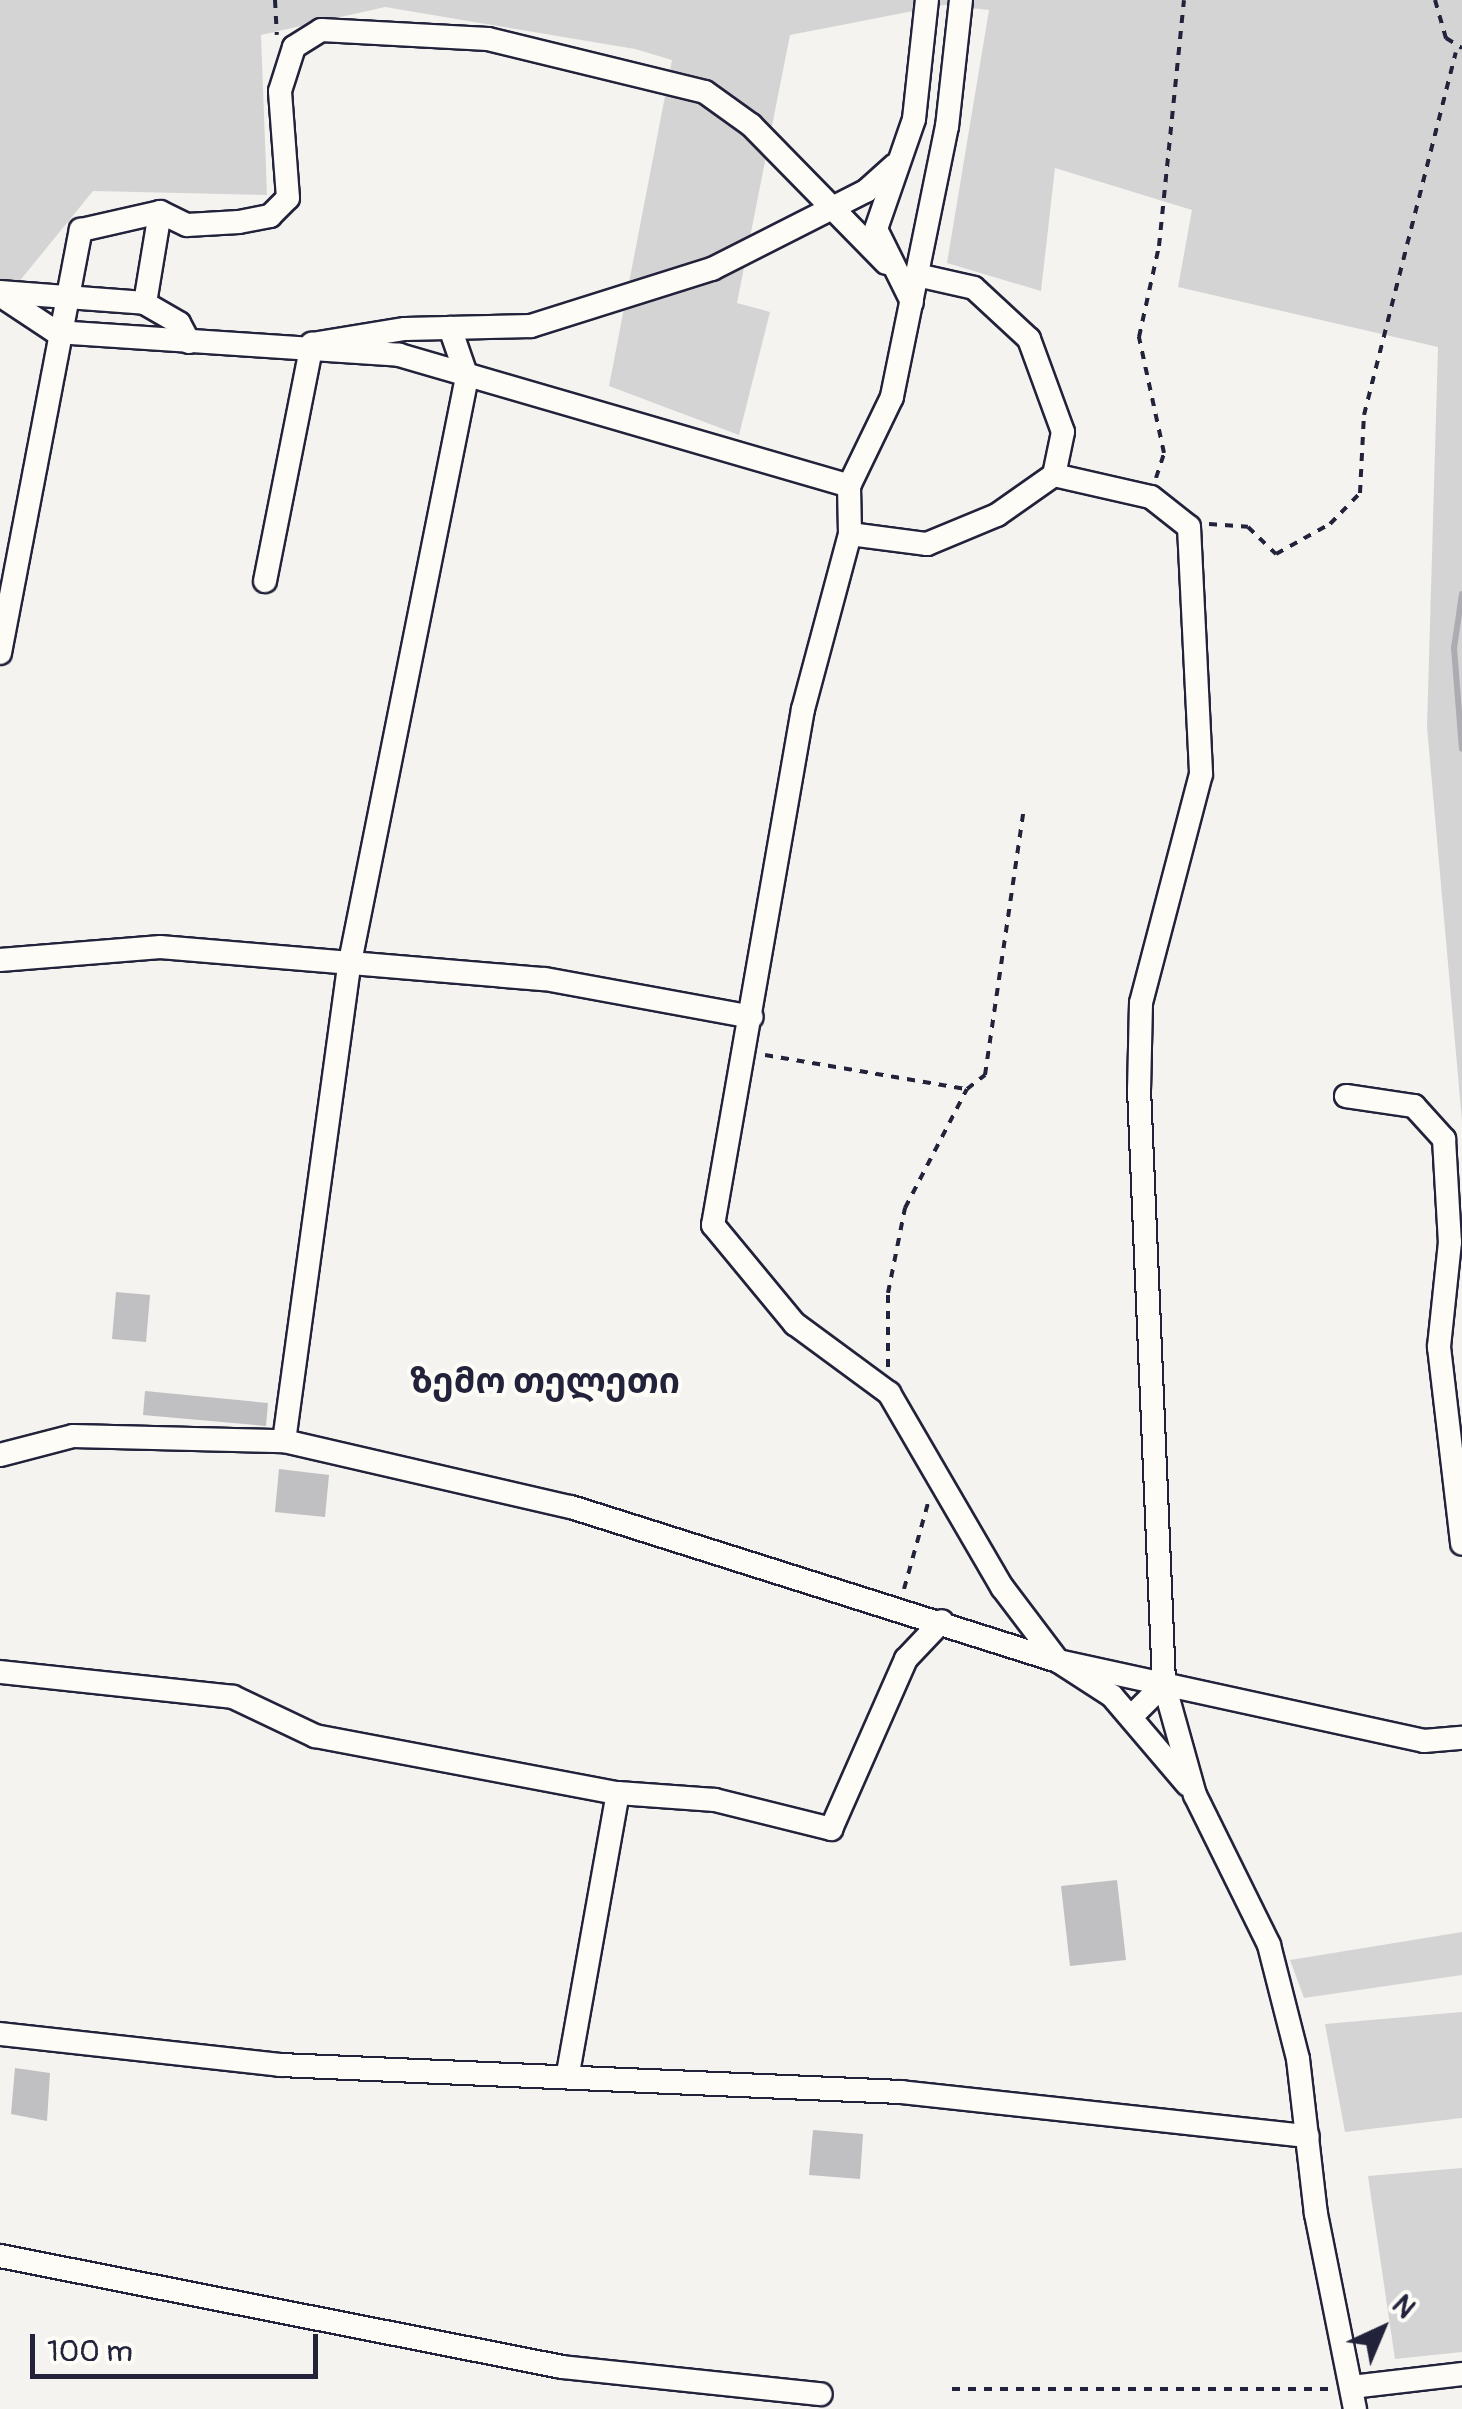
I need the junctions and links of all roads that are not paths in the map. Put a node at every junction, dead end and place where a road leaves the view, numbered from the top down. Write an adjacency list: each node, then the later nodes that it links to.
1 (927, 0): 3 (street)
2 (961, 0): 7 (street)
3 (895, 164): 4 (street); 6 (street)
4 (827, 210): 5 (street); 6 (street); 12 (street)
5 (160, 212): 9 (street); 11 (street)
6 (886, 263): 10 (street)
7 (918, 275): 10 (street); 17 (street)
8 (0, 293): 9 (street); 13 (street)
9 (68, 295): 11 (street); 13 (street)
10 (912, 302): 18 (street)
11 (145, 304): 14 (street)
12 (450, 328): 15 (street); 16 (street)
13 (56, 332): 14 (street); 21 (street)
14 (188, 342): 15 (street)
15 (312, 344): 16 (street); 20 (street)
16 (467, 377): 18 (street); 23 (street)
17 (1054, 475): 19 (street); 34 (street)
18 (848, 486): 19 (street)
19 (850, 534): 24 (street)
20 (265, 581)
21 (0, 653)
22 (0, 960): 23 (street)
23 (349, 968): 24 (street); 28 (street)
24 (752, 1017): 32 (street)
25 (1346, 1096): 26 (street)
26 (1414, 1106): 27 (street); 30 (street)
27 (1462, 1134)
28 (284, 1441): 29 (street); 31 (street)
29 (0, 1455)
30 (1462, 1544)
31 (942, 1622): 32 (street); 37 (street)
32 (1058, 1661): 34 (street); 35 (street)
33 (0, 1672): 37 (street)
34 (1164, 1684): 35 (street); 36 (street); 38 (street)
35 (1132, 1717): 38 (street)
36 (1462, 1738)
37 (618, 1793): 40 (street)
38 (1195, 1795): 41 (street)
39 (0, 2034): 40 (street)
40 (568, 2073): 41 (street)
41 (1308, 2136): 45 (street)
42 (0, 2256): 44 (street)
43 (1462, 2374): 45 (street)
44 (821, 2394)
45 (1354, 2398)

